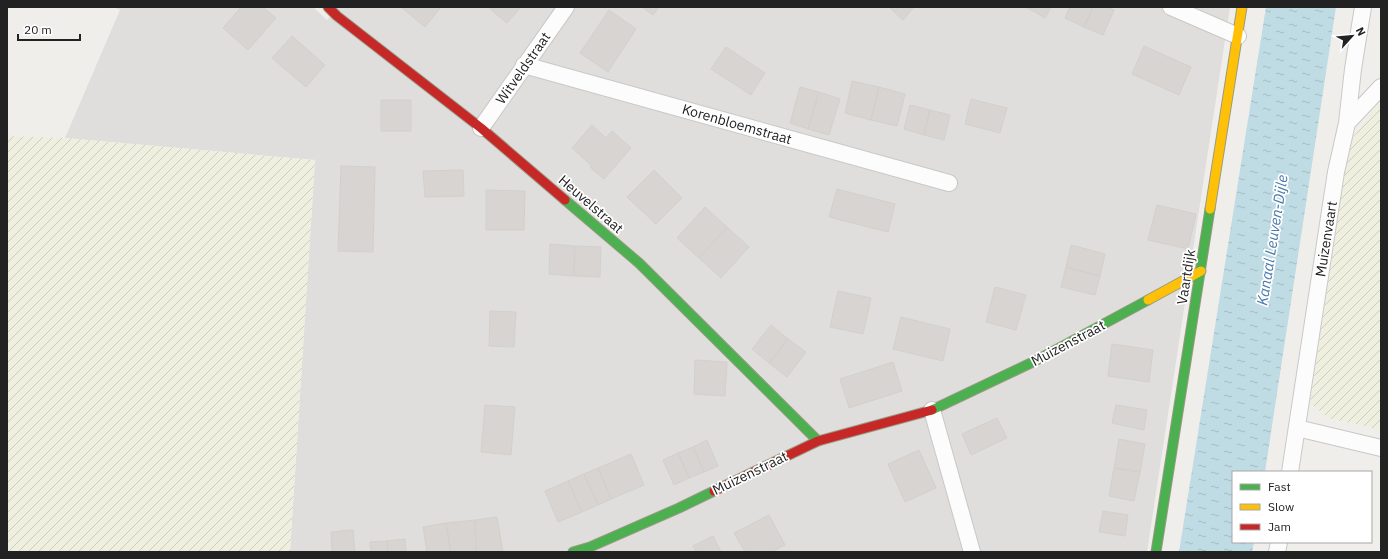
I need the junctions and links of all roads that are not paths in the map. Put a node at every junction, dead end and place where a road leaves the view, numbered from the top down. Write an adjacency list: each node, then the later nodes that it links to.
1 (328, 7): 10 (street, Heuvelstraat)
2 (566, 7): 7 (street, Witveldstraat)
3 (1171, 7): 6 (street)
4 (1242, 7): 6 (street, Vaartdijk)
5 (1363, 7): 9 (street, Muizenvaart)
6 (1238, 36): 12 (street, Vaartdijk)
7 (524, 65): 10 (street, Witveldstraat); 11 (street, Korenbloemstraat)
8 (1381, 87): 9 (street)
9 (1347, 123): 14 (street, Muizenvaart)
10 (481, 128): 15 (street, Heuvelstraat)
11 (950, 183)
12 (1201, 271): 13 (street, Muizenstraat); 20 (street, Vaartdijk)
13 (932, 410): 15 (street, Muizenstraat); 19 (street)
14 (1297, 428): 16 (street); 17 (street, Muizenvaart)
15 (818, 441): 18 (street, Muizenstraat)
16 (1381, 448)
17 (1290, 471)
18 (574, 552)
19 (972, 552)
20 (1156, 552)

